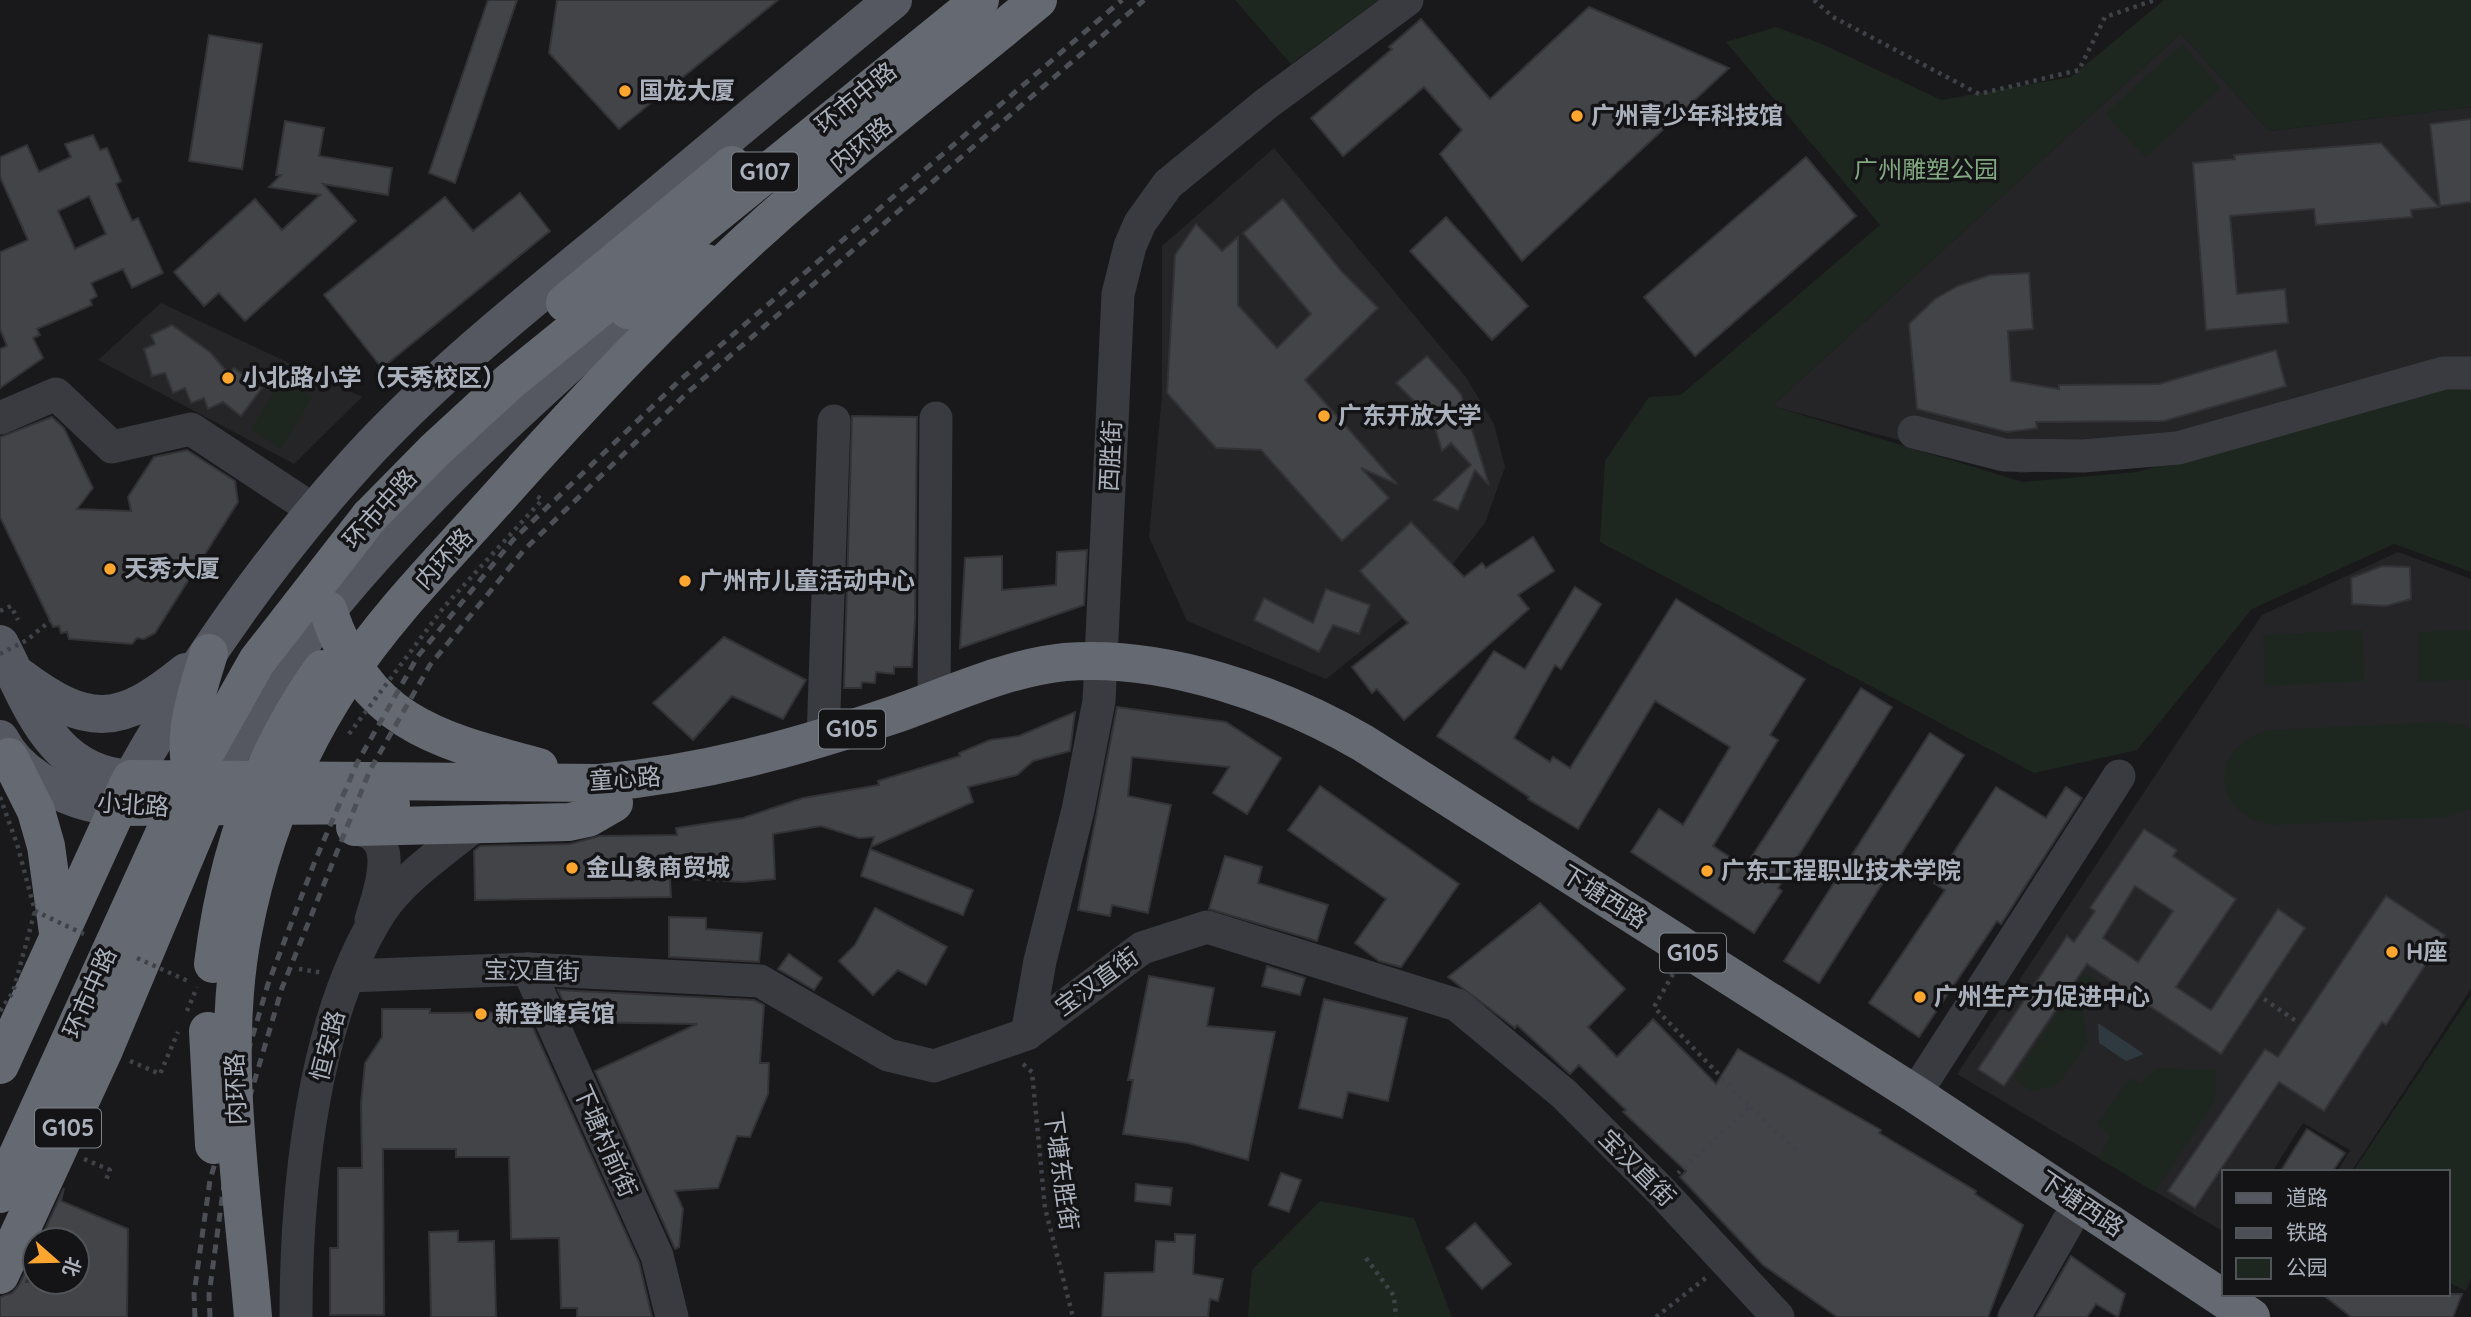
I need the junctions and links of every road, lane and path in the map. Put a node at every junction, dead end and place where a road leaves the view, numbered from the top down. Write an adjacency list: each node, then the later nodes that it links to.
1 (893, 0): 12 (main road, 环市中路)
2 (939, 0): 14 (highway, 环市中路)
3 (980, 0): 10 (highway, 环市中路)
4 (1003, 0): 62 (highway, 内环路, bridge)
5 (1020, 0): 11 (highway)
6 (1038, 0): 63 (highway, 内环路, bridge)
7 (1407, 0): 28 (street, 西胜街)
8 (1814, 0): 9 (path)
9 (2155, 0)
10 (838, 112): 11 (highway); 13 (highway, 环市中路 / G107)
11 (885, 112): 15 (highway)
12 (654, 198): 14 (highway); 22 (main road, 环市中路)
13 (692, 232): 15 (main road, 环市中路); 21 (highway, 环市中路)
14 (598, 275): 21 (highway, 环市中路)
15 (628, 310): 25 (main road, 环市中路)
16 (2471, 373): 20 (street)
17 (0, 418): 22 (street)
18 (936, 418): 29 (street)
19 (834, 421): 30 (street)
20 (1914, 432)
21 (362, 509): 51 (highway, 环市中路); 57 (highway, 环市中路, bridge)
22 (315, 511): 23 (main road, 环市中路)
23 (252, 591): 25 (main road); 26 (main road, 环市中路)
24 (50, 621): 27 (path, bridge)
25 (316, 624): 33 (highway); 34 (main road, 环市中路)
26 (209, 653): 27 (main road); 34 (highway); 35 (main road, 环市中路)
27 (5, 657): 35 (main road, 小北路)
28 (1102, 671): 29 (highway, 童心路 / G105); 33 (highway, 童心路 / G105); 41 (highway, 下塘西路 / G105); 47 (street, 西胜街); 49 (highway, 下塘西路 / G105)
29 (934, 701): 30 (highway, 童心路 / G105)
30 (823, 739): 33 (highway, 童心路 / G105)
31 (4, 748): 35 (main road, 小北路); 38 (highway)
32 (2119, 776): 49 (street)
33 (607, 793): 34 (highway, 童心路 / G105); 36 (highway)
34 (203, 799): 35 (highway, 童心路 / G105); 37 (highway); 43 (highway, 环市中路 / G105)
35 (140, 803): 38 (highway, 环市中路); 43 (highway); 55 (highway)
36 (475, 825): 37 (highway); 39 (street, 恒安路)
37 (354, 827): 39 (street)
38 (46, 922): 45 (path, bridge); 48 (highway, 环市中路)
39 (365, 943): 42 (street, 恒安路)
40 (528, 969): 42 (street, 宝汉直街); 47 (street, 宝汉直街); 65 (street, 下塘村前街)
41 (1675, 971): 50 (path); 58 (highway, 下塘西路 / G105)
42 (349, 976): 64 (street, 恒安路)
43 (134, 982): 52 (highway, 环市中路 / G105)
44 (2264, 999): 46 (path)
45 (0, 1011)
46 (2296, 1021)
47 (1013, 1039): 60 (street, 宝汉直街); 66 (path, 下塘东胜街)
48 (0, 1065)
49 (1915, 1094): 72 (highway, 下塘西路 / G105)
50 (1750, 1107): 53 (path); 54 (path)
51 (0, 1135)
52 (59, 1148): 56 (path); 61 (highway, 环市中路 / G105)
53 (1799, 1153)
54 (1689, 1162)
55 (0, 1166)
56 (104, 1182)
57 (0, 1194)
58 (2068, 1222): 70 (street); 71 (highway, 下塘西路 / G105)
59 (1366, 1258): 67 (path)
60 (1727, 1262): 68 (path); 69 (street, 宝汉直街)
61 (0, 1275)
62 (229, 1317)
63 (253, 1317)
64 (296, 1317)
65 (672, 1317)
66 (1073, 1317)
67 (1396, 1317)
68 (1656, 1317)
69 (1778, 1317)
70 (2014, 1317)
71 (2212, 1317)
72 (2251, 1317)

